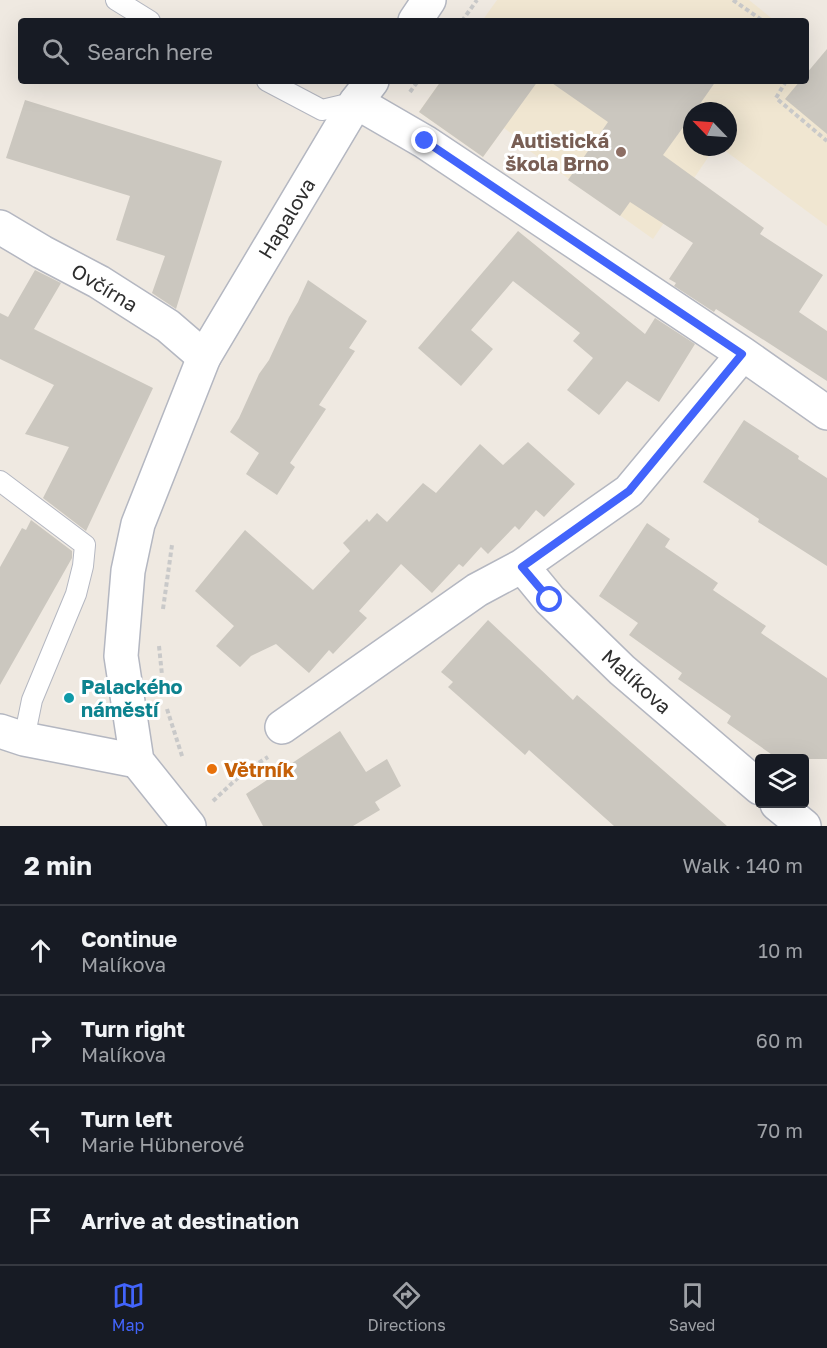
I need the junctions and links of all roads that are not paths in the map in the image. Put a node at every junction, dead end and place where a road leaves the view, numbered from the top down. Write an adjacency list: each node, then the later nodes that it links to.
1 (116, 0): 3 (lane)
2 (429, 0): 4 (street)
3 (145, 18)
4 (416, 18)
5 (273, 84): 6 (lane)
6 (370, 100): 8 (street); 9 (street, Hapalova)
7 (0, 227): 9 (street, Ovčírna)
8 (742, 354): 10 (street); 12 (street)
9 (204, 357): 15 (street)
10 (827, 413)
11 (0, 481): 14 (lane)
12 (522, 567): 13 (street); 16 (street, Malíkova)
13 (282, 727)
14 (12, 735): 15 (street)
15 (137, 761): 18 (street)
16 (755, 785)
17 (782, 808): 19 (street)
18 (197, 817)
19 (804, 826)

